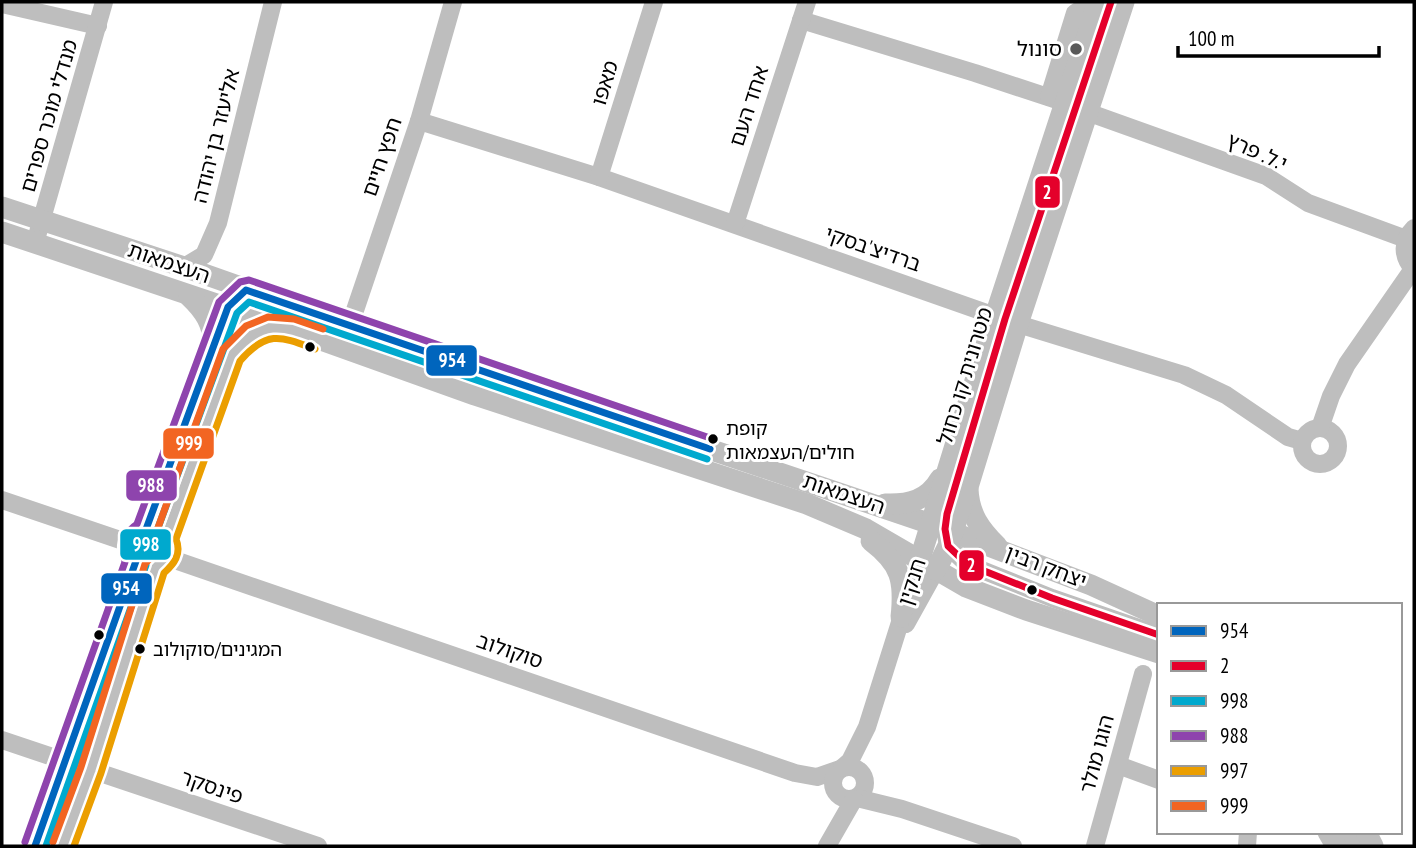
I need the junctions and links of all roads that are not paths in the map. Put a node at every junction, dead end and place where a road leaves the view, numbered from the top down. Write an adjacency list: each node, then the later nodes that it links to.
1 (104, 2): 12 (street, מנדלי מוכר ספרים)
2 (273, 2): 23 (street, אליעזר בן יהודה)
3 (453, 2): 15 (street, חפץ חיים)
4 (654, 2): 16 (street, מאפו)
5 (807, 2): 11 (street, אחד העם)
6 (1092, 2): 13 (street)
7 (1098, 2): 13 (main road)
8 (1111, 2): 28 (street, מטרונית קו כחול)
9 (1124, 2): 14 (main road)
10 (2, 4): 12 (street)
11 (801, 20): 13 (street); 19 (street, אחד העם)
12 (98, 26): 18 (street, מנדלי מוכר ספרים)
13 (1057, 100): 28 (main road)
14 (1087, 112): 21 (street, י.ל. פרץ); 28 (main road)
15 (419, 121): 16 (street, ברדיצ'בסקי); 29 (street, חפץ חיים)
16 (599, 177): 19 (street, ברדיצ'בסקי)
17 (2, 207): 18 (main road, העצמאות)
18 (43, 221): 22 (street, מנדלי מוכר ספרים); 23 (main road, העצמאות)
19 (735, 224): 28 (street, ברדיצ'בסקי)
20 (2, 232): 22 (main road, העצמאות)
21 (1410, 233): 24 (street)
22 (35, 243): 26 (main road, העצמאות)
23 (184, 267): 25 (main road, העצמאות)
24 (1414, 270): 32 (street)
25 (246, 290): 27 (street); 29 (main road, העצמאות)
26 (184, 293): 27 (main road, העצמאות); 31 (main road)
27 (237, 311): 30 (main road, העצמאות); 31 (street)
28 (1006, 320): 33 (street, ברדיצ'בסקי); 34 (main road); 35 (main road); 39 (street, מטרונית קו כחול)
29 (350, 325): 37 (main road, העצמאות)
30 (282, 326): 31 (main road); 38 (main road, העצמאות)
31 (222, 351): 40 (street); 42 (street)
32 (1320, 428): 33 (street); 33 (street)
33 (1303, 441)
34 (953, 451): 37 (main road); 39 (main road)
35 (968, 487): 39 (main road); 41 (main road)
36 (2, 500): 40 (street)
37 (871, 503): 39 (main road, העצמאות)
38 (832, 514): 43 (main road, העצמאות); 45 (main road)
39 (944, 533): 41 (main road, יצחק רבין); 43 (main road, חנקין); 46 (street)
40 (138, 545): 42 (street); 42 (street); 52 (street)
41 (1001, 550): 44 (main road, יצחק רבין)
42 (162, 555): 54 (street, סוקולוב); 55 (street)
43 (928, 564): 45 (street, חנקין); 47 (street, חנקין); 48 (main road)
44 (1157, 615)
45 (901, 617): 47 (street, חנקין)
46 (1157, 634)
47 (894, 641): 50 (street, חנקין)
48 (1157, 652)
49 (1143, 674): 53 (street, הוגו מולר)
50 (867, 727): 54 (street, חנקין); 57 (street, חנקין)
51 (2, 740): 52 (street, פינסקר)
52 (67, 762): 55 (street, פינסקר); 59 (street)
53 (1118, 765): 56 (street); 64 (street, הוגו מולר)
54 (841, 769): 57 (street); 58 (street)
55 (91, 770): 60 (street); 61 (street, פינסקר)
56 (1157, 779)
57 (860, 789): 58 (street); 62 (street, חנקין); 63 (street)
58 (835, 793): 62 (street, חנקין)
59 (35, 846)
60 (63, 846)
61 (318, 846)
62 (827, 846)
63 (1013, 846)
64 (1095, 846)

